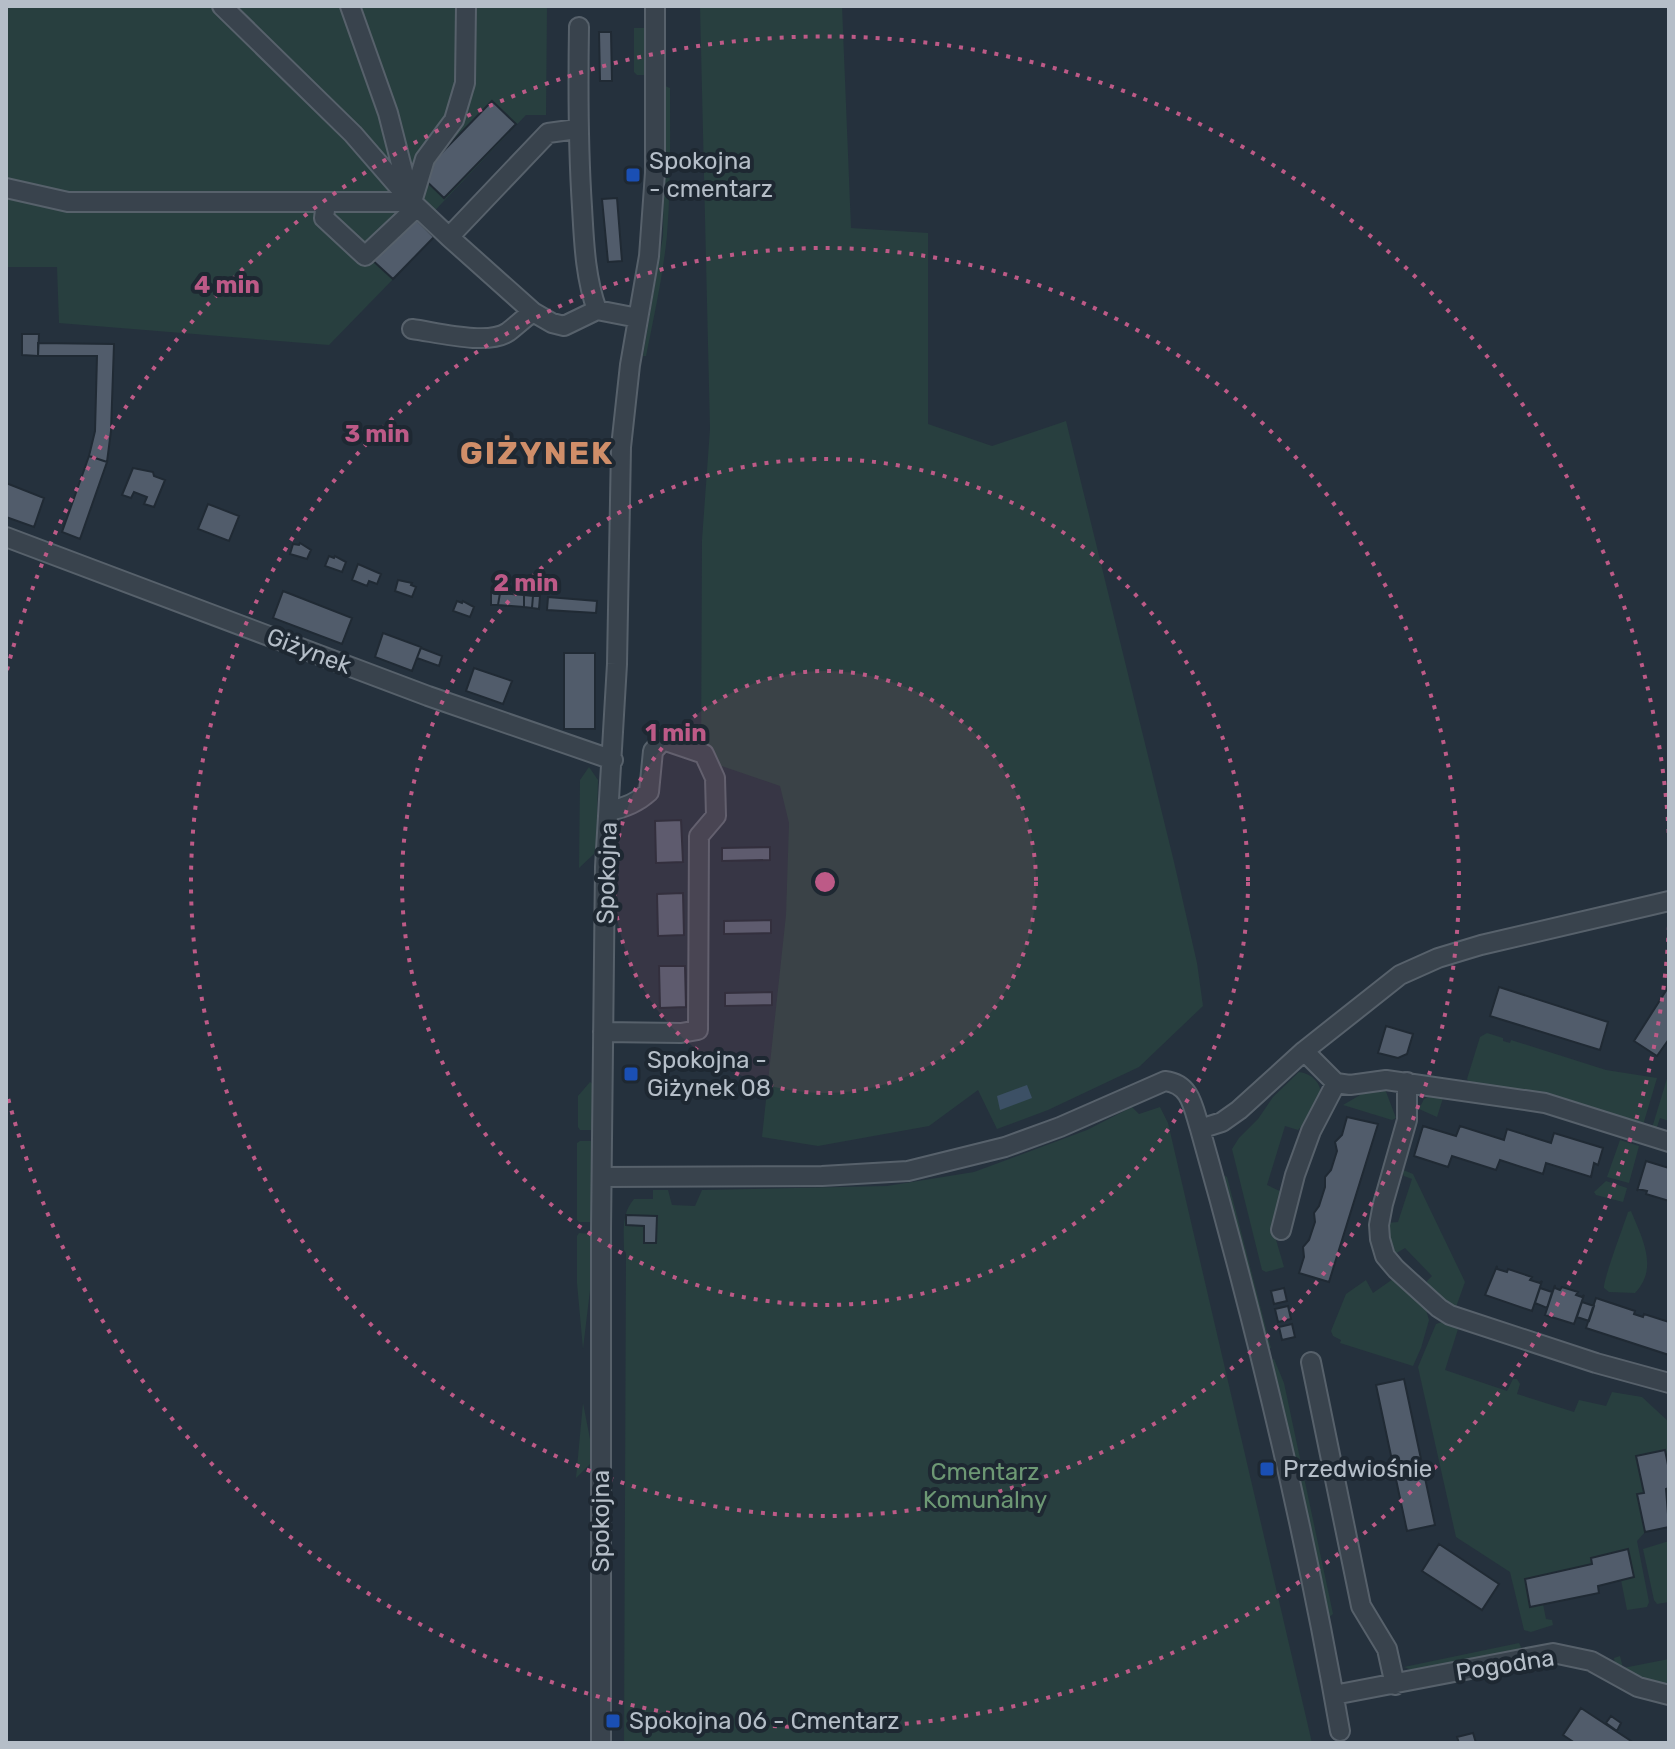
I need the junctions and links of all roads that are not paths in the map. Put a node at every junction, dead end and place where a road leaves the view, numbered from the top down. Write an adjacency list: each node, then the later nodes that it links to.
1 (222, 6): 9 (street)
2 (350, 6): 9 (street)
3 (466, 6): 9 (street)
4 (655, 6): 13 (street, Spokojna)
5 (579, 27): 6 (street)
6 (577, 129): 10 (street); 11 (street)
7 (6, 188): 8 (street)
8 (326, 202): 9 (street); 9 (street)
9 (414, 204): 10 (street)
10 (449, 237): 12 (street)
11 (597, 310): 12 (street); 13 (street)
12 (533, 312): 14 (street)
13 (638, 318): 16 (street, Spokojna)
14 (412, 329)
15 (6, 537): 16 (street, Giżynek)
16 (613, 760): 17 (street, Spokojna)
17 (609, 811): 19 (street, Spokojna); 19 (street)
18 (1669, 901): 20 (street)
19 (603, 1032): 25 (street, Spokojna)
20 (1304, 1051): 22 (street); 23 (street)
21 (1407, 1082): 22 (street); 24 (street); 28 (street)
22 (1336, 1083): 26 (street)
23 (1200, 1129): 25 (street); 30 (street)
24 (1669, 1142)
25 (602, 1177): 33 (street, Spokojna)
26 (1281, 1230)
27 (1311, 1362): 29 (street)
28 (1669, 1383)
29 (1395, 1685): 30 (street, Pogodna); 31 (street, Pogodna)
30 (1334, 1695): 32 (street)
31 (1669, 1695)
32 (1340, 1731)
33 (601, 1743)

